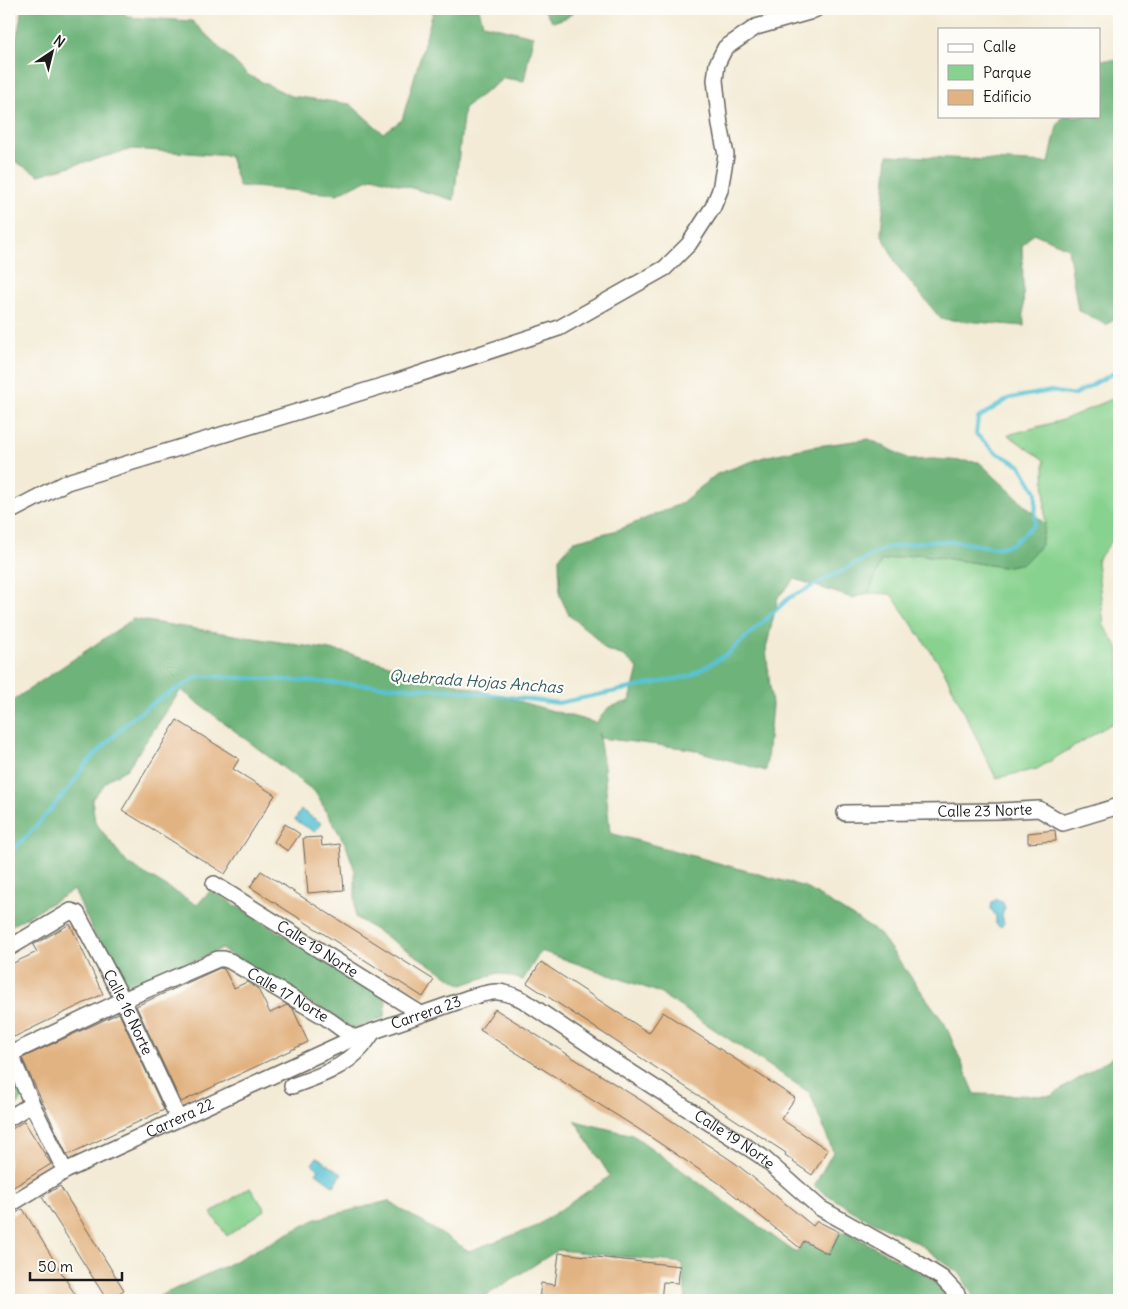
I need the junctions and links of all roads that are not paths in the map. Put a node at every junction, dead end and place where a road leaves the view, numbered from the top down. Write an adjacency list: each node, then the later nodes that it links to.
1 (816, 9): 2 (street)
2 (9, 512)
3 (1119, 806): 4 (street, Calle 23 Norte)
4 (845, 813)
5 (214, 884): 9 (street, Calle 19 Norte)
6 (9, 948): 8 (street, Calle 16 Norte)
7 (498, 991): 9 (street, Carrera 23); 19 (street, Calle 19 Norte)
8 (123, 1000): 11 (street, Calle 17 Norte); 12 (street); 16 (street, Calle 16 Norte)
9 (421, 1014): 10 (street, Carrera 23)
10 (374, 1030): 11 (street, Carrera 23); 13 (street)
11 (354, 1038): 16 (street, Carrera 22)
12 (10, 1053): 14 (street)
13 (292, 1086)
14 (32, 1104): 15 (street); 17 (street)
15 (9, 1118)
16 (178, 1118): 17 (street, Carrera 22)
17 (65, 1171): 18 (street, Carrera 22)
18 (9, 1205)
19 (960, 1300)

